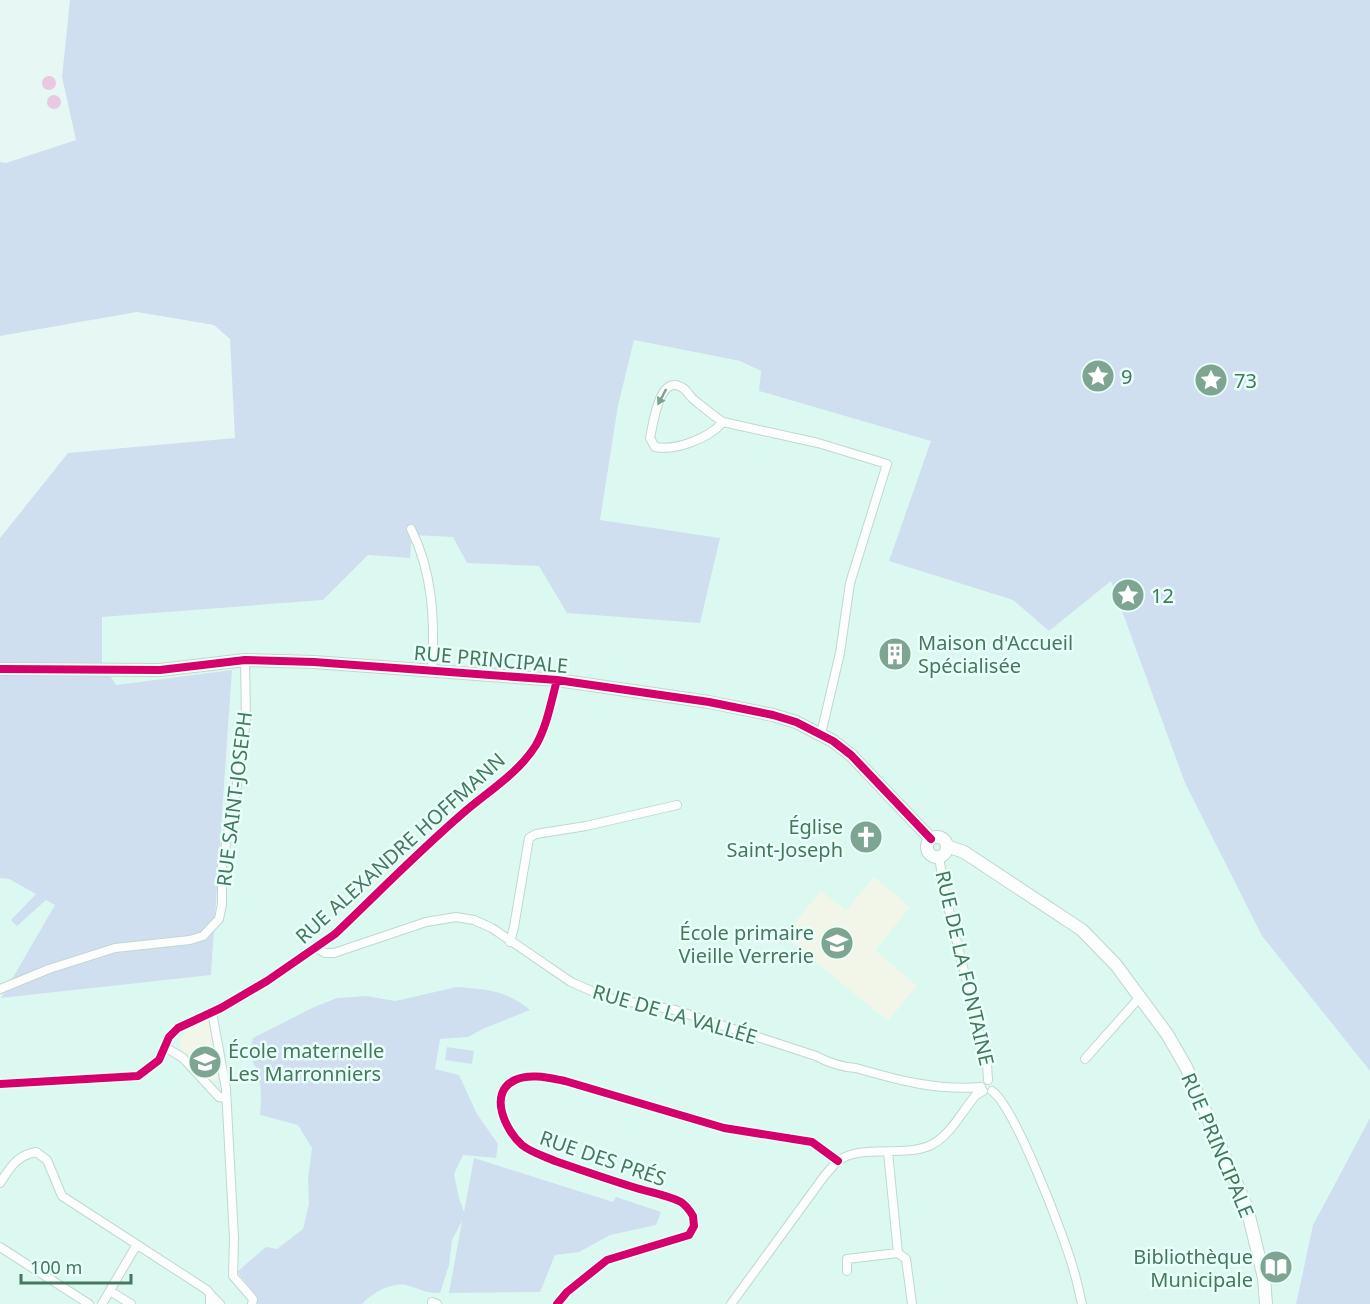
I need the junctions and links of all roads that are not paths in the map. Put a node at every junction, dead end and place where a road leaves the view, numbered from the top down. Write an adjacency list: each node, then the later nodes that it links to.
1 (723, 422): 1 (street, one-way to 1); 7 (street)
2 (411, 529): 5 (street)
3 (245, 660): 4 (street, RUE PRINCIPALE); 5 (street, RUE PRINCIPALE); 12 (street, RUE SAINT-JOSEPH)
4 (0, 669)
5 (432, 670): 6 (street, RUE PRINCIPALE)
6 (557, 680): 7 (street, RUE PRINCIPALE); 11 (street, RUE ALEXANDRE HOFFMANN)
7 (821, 734): 9 (street, RUE PRINCIPALE)
8 (677, 805): 10 (street)
9 (943, 851): 13 (street, RUE PRINCIPALE); 18 (street, RUE DE LA FONTAINE)
10 (510, 942): 11 (street, RUE DE LA VALLÉE); 18 (street, RUE DE LA VALLÉE)
11 (316, 948): 14 (street, RUE ALEXANDRE HOFFMANN)
12 (0, 989)
13 (1140, 997): 16 (street); 39 (street, RUE PRINCIPALE)
14 (212, 1012): 15 (street, RUE ALEXANDRE HOFFMANN); 19 (street)
15 (165, 1047): 17 (street, RUE ALEXANDRE HOFFMANN); 19 (street)
16 (1085, 1059)
17 (0, 1084)
18 (985, 1090): 20 (street); 38 (street, RUE DE LA FONTAINE)
19 (225, 1098): 34 (street)
20 (888, 1152): 21 (street); 25 (street)
21 (838, 1161): 35 (street, RUE DES PRÉS); 36 (street)
22 (0, 1183): 23 (street)
23 (136, 1246): 27 (street); 28 (street)
24 (0, 1247): 29 (street)
25 (898, 1253): 26 (street); 37 (street)
26 (847, 1271)
27 (110, 1291): 30 (street); 31 (street)
28 (209, 1292): 32 (street); 33 (street)
29 (89, 1304)
30 (102, 1304)
31 (131, 1304)
32 (210, 1304)
33 (220, 1304)
34 (252, 1304)
35 (557, 1304)
36 (731, 1304)
37 (912, 1304)
38 (1082, 1304)
39 (1266, 1304)

